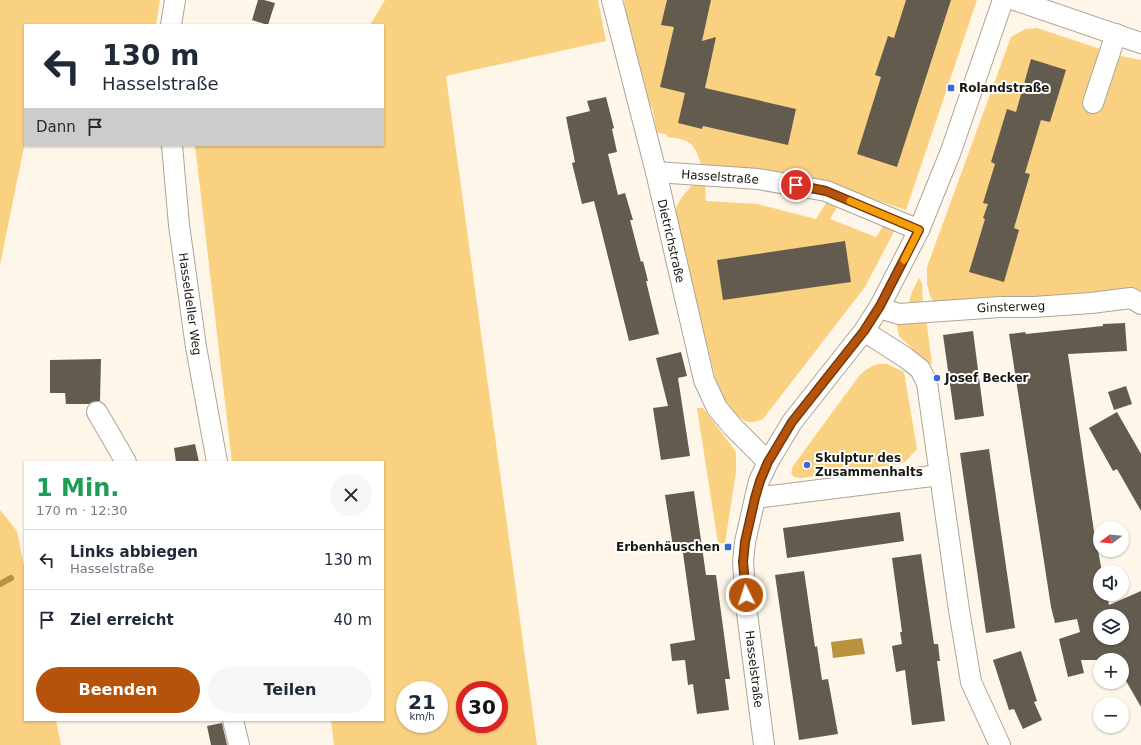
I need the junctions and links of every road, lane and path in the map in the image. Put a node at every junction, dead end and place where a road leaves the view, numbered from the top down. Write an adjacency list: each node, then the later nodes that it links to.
1 (175, 0): 5 (street)
2 (612, 0): 10 (street, Dietrichstraße)
3 (1003, 0): 11 (street, Hasselstraße)
4 (1015, 0): 6 (street)
5 (171, 24)
6 (1116, 34): 7 (street); 8 (street)
7 (1141, 43)
8 (1093, 103)
9 (172, 146): 17 (street, Hasseldeller Weg)
10 (656, 172): 11 (street, Hasselstraße); 18 (street, Dietrichstraße)
11 (919, 230): 13 (street, Hasselstraße)
12 (1141, 304): 13 (street, Ginsterweg)
13 (880, 306): 14 (street, Hasselstraße)
14 (864, 331): 18 (street, Hasselstraße); 19 (street)
15 (97, 412): 16 (street)
16 (125, 461)
17 (217, 461)
18 (768, 462): 20 (street, Hasselstraße)
19 (940, 475): 20 (street); 24 (street)
20 (755, 498): 23 (street, Hasselstraße)
21 (233, 721): 22 (street)
22 (239, 745)
23 (764, 745)
24 (1000, 745)

